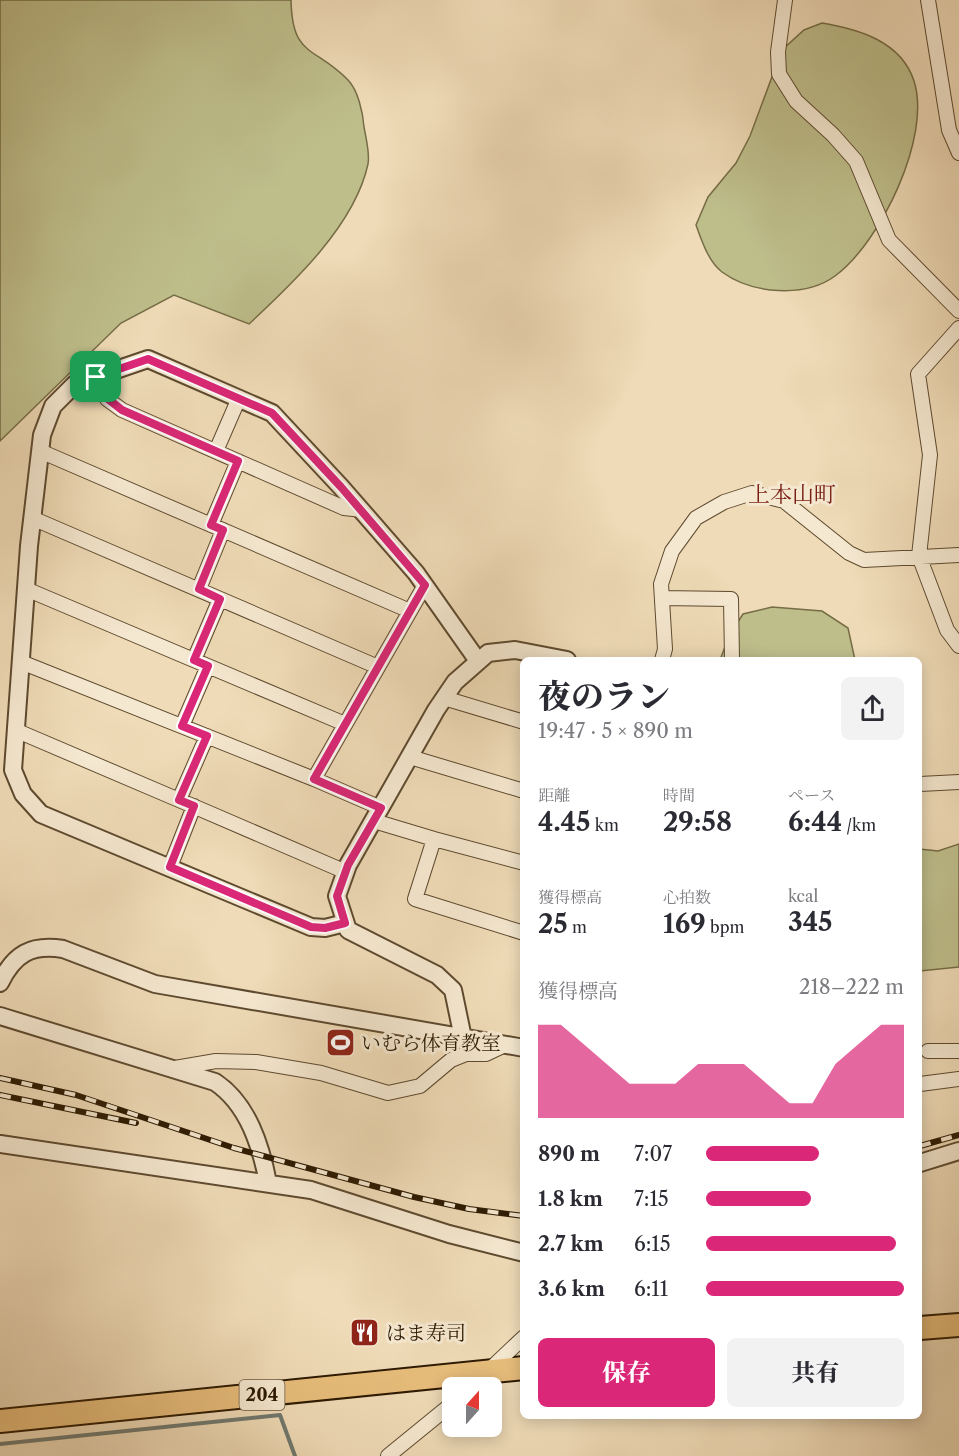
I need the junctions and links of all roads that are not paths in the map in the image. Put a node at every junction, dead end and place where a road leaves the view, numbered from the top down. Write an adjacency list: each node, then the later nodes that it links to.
1 (785, 0): 4 (street)
2 (928, 0): 3 (street)
3 (959, 153)
4 (959, 311)
5 (959, 328): 15 (street)
6 (96, 377): 7 (street); 8 (street); 9 (street)
7 (239, 398): 9 (street); 11 (street)
8 (40, 451): 12 (street); 13 (street)
9 (216, 452): 10 (street)
10 (238, 461): 11 (street); 13 (street)
11 (362, 510): 16 (street)
12 (32, 518): 17 (street); 18 (street)
13 (217, 527): 18 (street); 21 (street)
14 (959, 555): 15 (street)
15 (918, 556): 19 (street); 22 (street)
16 (425, 585): 21 (street); 27 (street)
17 (26, 589): 26 (street); 28 (street)
18 (199, 589): 20 (street)
19 (662, 598): 24 (street); 25 (street)
20 (220, 599): 26 (street); 30 (street)
21 (410, 611): 30 (street)
22 (959, 646)
23 (551, 657): 27 (street)
24 (663, 657)
25 (732, 657)
26 (194, 660): 29 (street)
27 (478, 661): 31 (street)
28 (21, 662): 34 (street); 35 (street)
29 (208, 666): 33 (street); 34 (street)
30 (378, 667): 33 (street)
31 (444, 698): 32 (street); 37 (street)
32 (520, 721)
33 (345, 724): 38 (street)
34 (182, 726): 36 (street)
35 (15, 730): 42 (street); 47 (street)
36 (207, 736): 38 (street); 42 (street)
37 (410, 757): 41 (street); 44 (street)
38 (314, 779): 44 (street)
39 (959, 782): 40 (street)
40 (922, 784)
41 (520, 790)
42 (179, 800): 43 (street)
43 (194, 806): 47 (street); 48 (street)
44 (378, 815): 45 (street); 48 (street)
45 (434, 839): 46 (street); 50 (street)
46 (520, 862)
47 (170, 867): 49 (street)
48 (345, 872): 49 (street)
49 (345, 923): 53 (street)
50 (520, 932)
51 (0, 983): 53 (street)
52 (0, 1016): 58 (street)
53 (463, 1038): 54 (street)
54 (505, 1045): 55 (street); 58 (street)
55 (520, 1047)
56 (928, 1051): 57 (street)
57 (959, 1051)
58 (175, 1068): 64 (street)
59 (959, 1079): 60 (street)
60 (922, 1084)
61 (0, 1144): 64 (street)
62 (958, 1152): 63 (street)
63 (922, 1162)
64 (268, 1183): 65 (street)
65 (520, 1252)
66 (959, 1325): 67 (highway)
67 (922, 1329)
68 (520, 1341): 70 (street)
69 (520, 1368): 70 (highway, 204)
70 (486, 1371): 71 (street); 73 (highway, 204)
71 (480, 1377)
72 (442, 1412): 74 (street)
73 (0, 1421)
74 (388, 1456)

